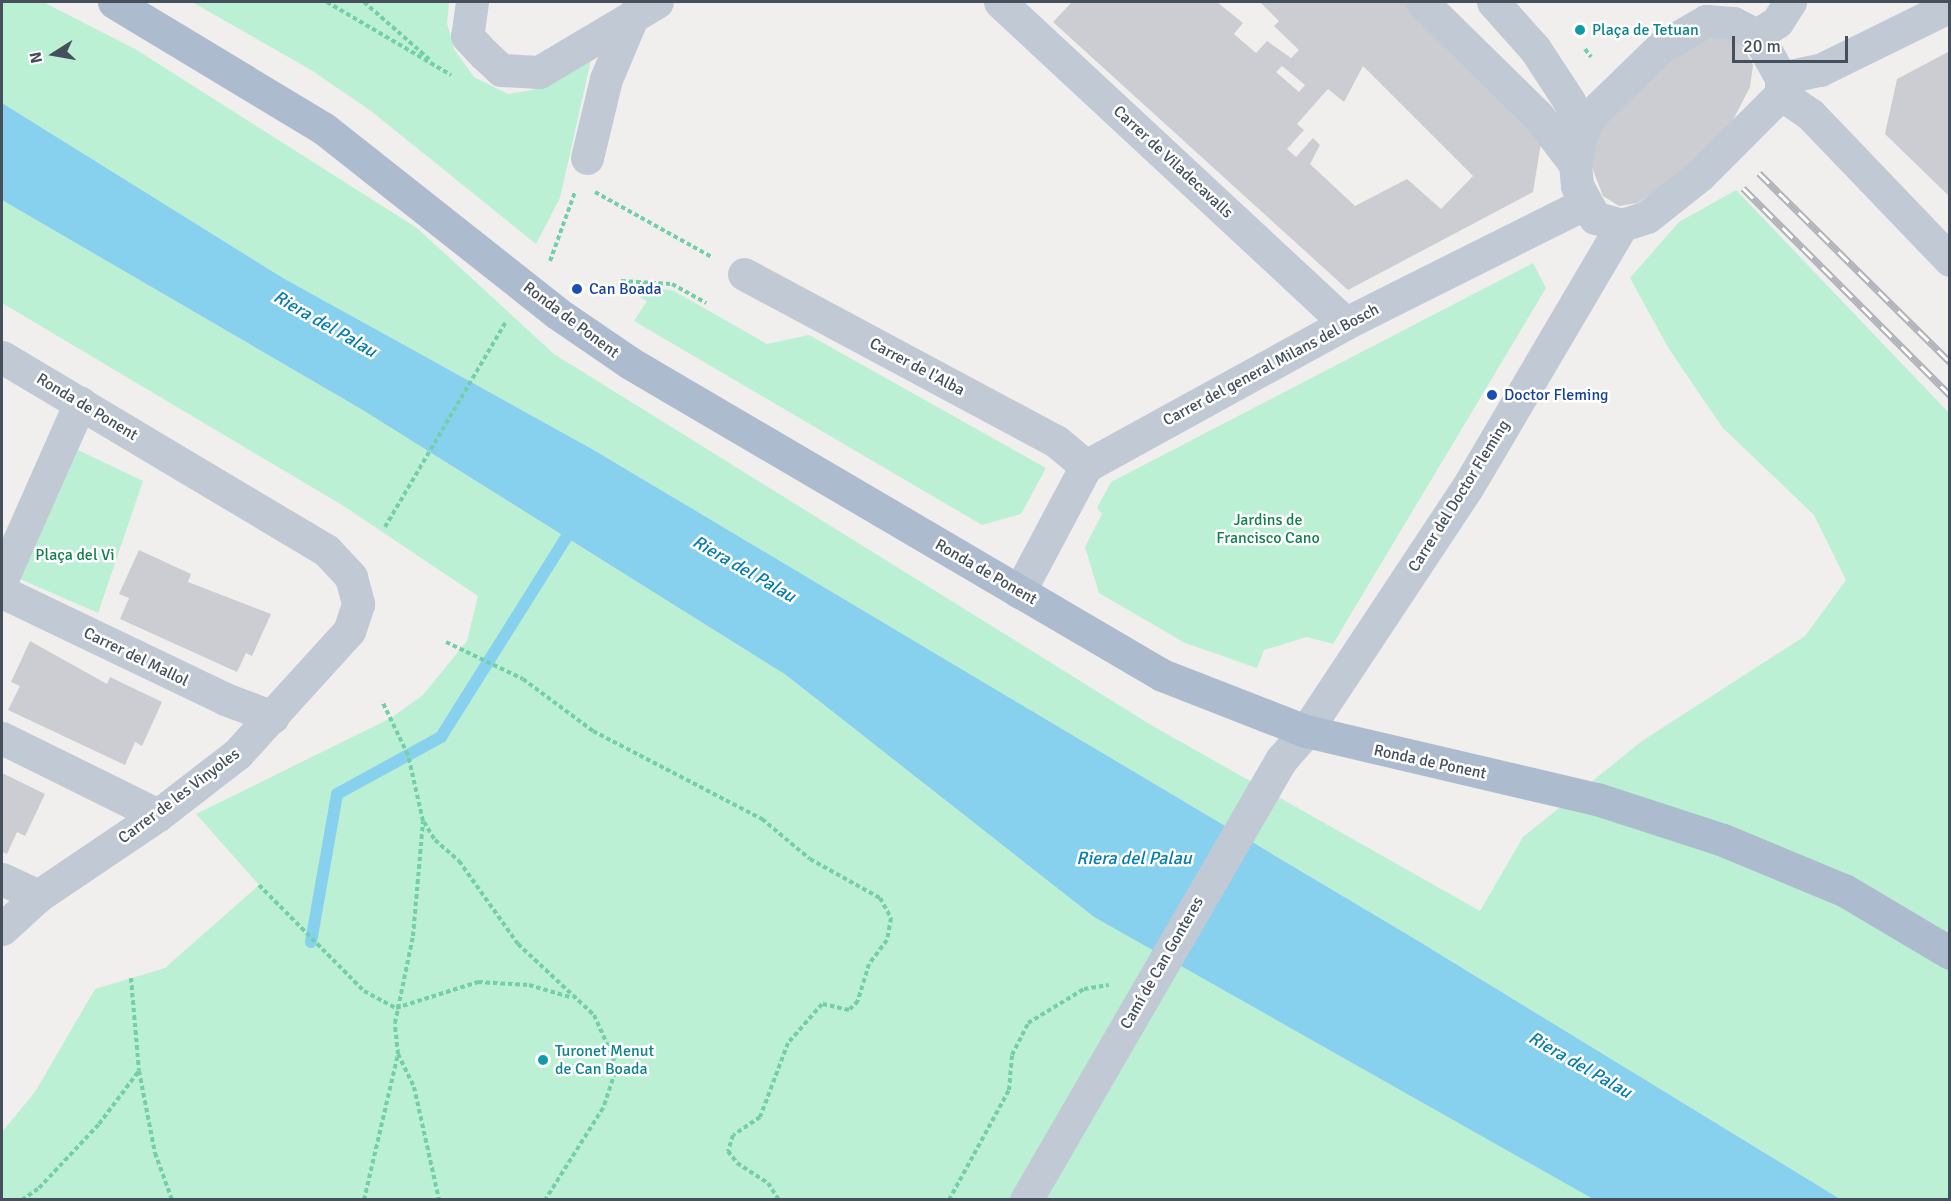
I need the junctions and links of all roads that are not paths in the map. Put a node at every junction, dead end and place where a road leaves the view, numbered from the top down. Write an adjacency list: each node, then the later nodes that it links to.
1 (114, 2): 24 (main road, Ronda de Ponent)
2 (472, 2): 8 (street)
3 (1000, 2): 18 (street, Carrer de Viladecavalls)
4 (1422, 2): 12 (street)
5 (1493, 2): 12 (street)
6 (1790, 2): 10 (street)
7 (1950, 6): 11 (street)
8 (645, 8): 13 (street)
9 (1696, 11): 10 (street); 12 (street)
10 (1757, 35): 11 (street)
11 (1781, 86): 15 (street); 16 (street)
12 (1578, 148): 14 (street)
13 (585, 176)
14 (1584, 204): 15 (street); 18 (street, Carrer del general Milans del Bosch)
15 (1622, 225): 27 (street, Carrer del Doctor Fleming)
16 (1950, 260)
17 (731, 267): 21 (street, Carrer de l'Alba)
18 (1346, 323): 21 (street, Carrer del general Milans del Bosch)
19 (7, 368): 20 (street, Ronda de Ponent)
20 (80, 403): 22 (street, Ronda de Ponent); 23 (street)
21 (1086, 466): 24 (street)
22 (351, 577): 26 (street, Carrer de les Vinyoles)
23 (2, 579)
24 (1019, 591): 27 (main road, Ronda de Ponent)
25 (2, 592): 26 (street, Carrer del Mallol)
26 (273, 717): 29 (street, Carrer de les Vinyoles)
27 (1306, 731): 33 (main road, Ronda de Ponent); 34 (street, Camí de Can Gonteres)
28 (2, 738): 29 (street)
29 (158, 815): 31 (street, Carrer de les Vinyoles)
30 (2, 879): 31 (street)
31 (38, 896): 32 (street, Carrer de les Vinyoles)
32 (2, 929)
33 (1950, 953)
34 (1026, 1200)

